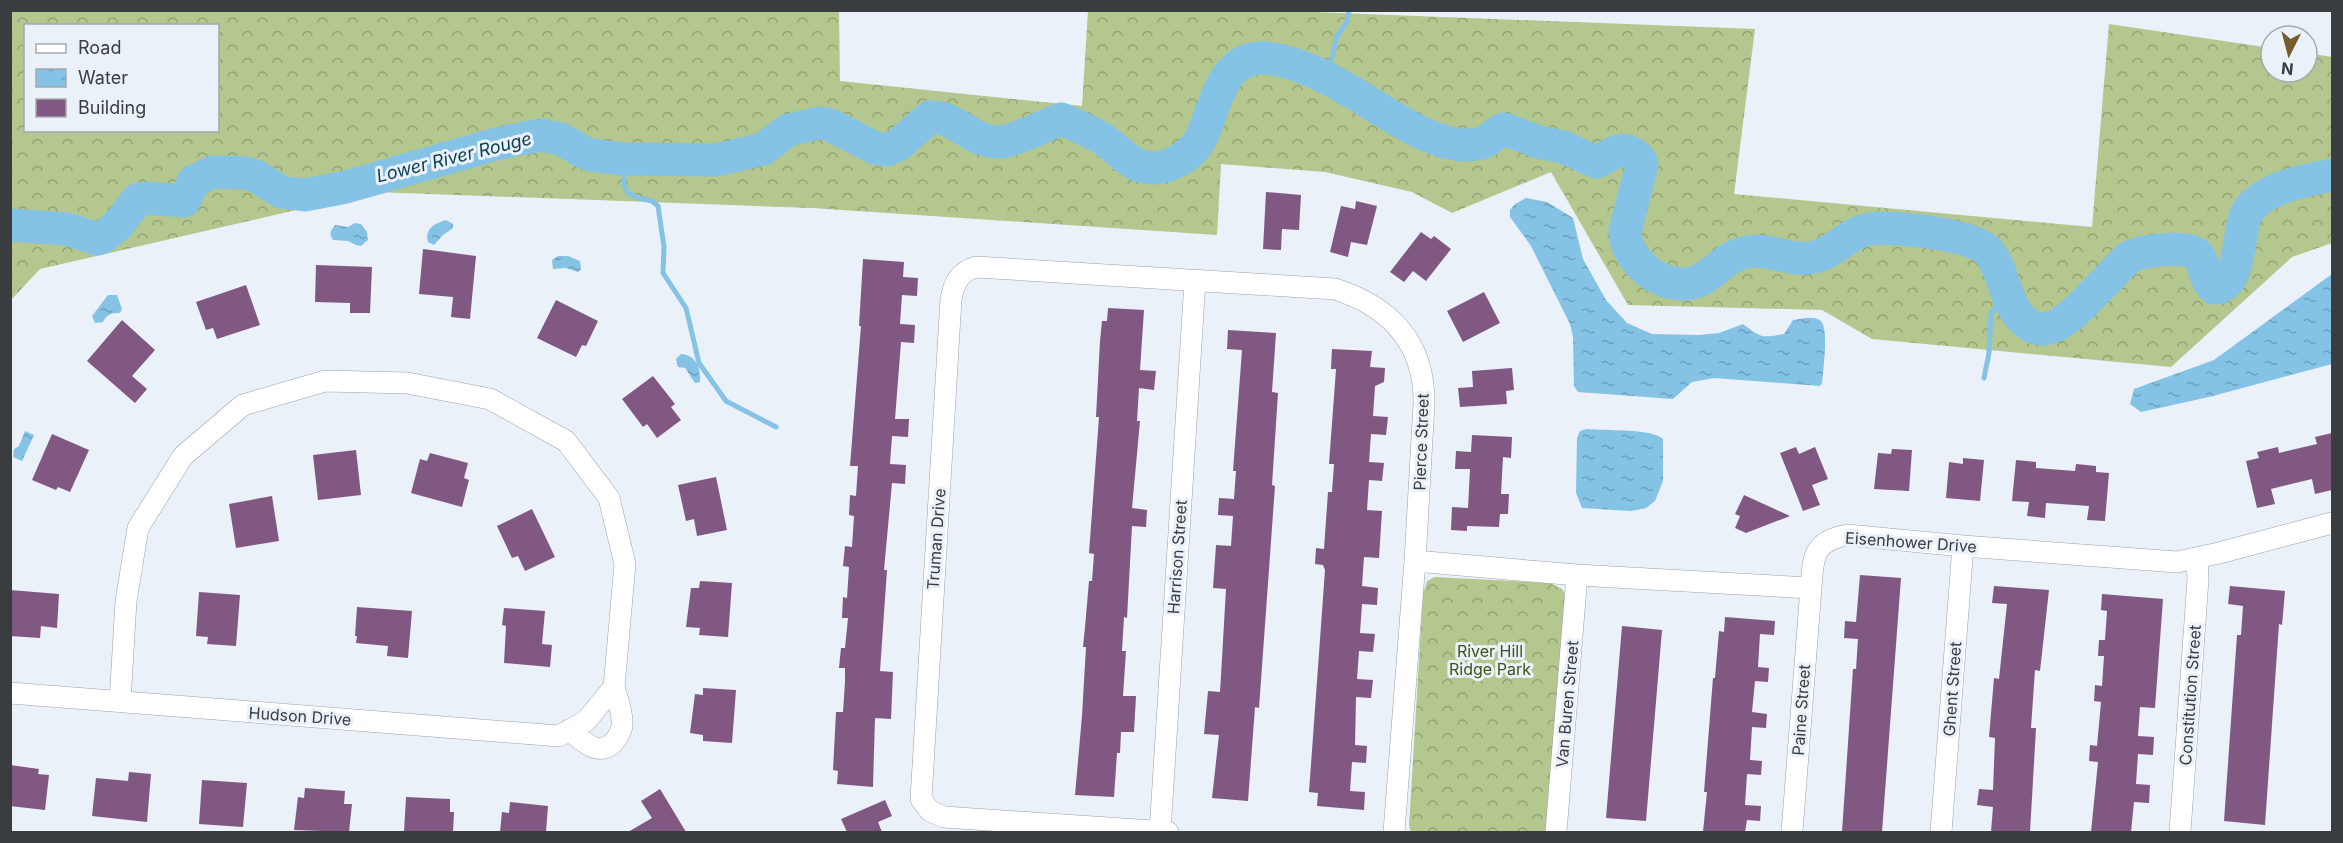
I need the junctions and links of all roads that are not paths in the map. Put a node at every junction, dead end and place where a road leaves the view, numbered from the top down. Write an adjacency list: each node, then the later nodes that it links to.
1 (962, 274): 2 (street, Pierce Street); 13 (street, Truman Drive)
2 (1195, 281): 6 (street, Pierce Street); 13 (street, Harrison Street)
3 (2332, 523): 5 (street, Eisenhower Drive)
4 (1962, 546): 5 (street, Eisenhower Drive); 8 (street, Eisenhower Drive); 18 (street, Ghent Street)
5 (2197, 558): 19 (street, Constitution Street)
6 (1415, 561): 7 (street); 15 (street, Pierce Street)
7 (1577, 576): 8 (street); 16 (street, Van Buren Street)
8 (1811, 588): 17 (street, Paine Street)
9 (614, 687): 11 (street); 12 (street); 12 (street)
10 (10, 693): 11 (street, Hudson Drive)
11 (120, 702): 12 (street, Hudson Drive)
12 (578, 726)
13 (1160, 832): 14 (street)
14 (1168, 832)
15 (1394, 832)
16 (1556, 832)
17 (1792, 832)
18 (1941, 832)
19 (2180, 832)

